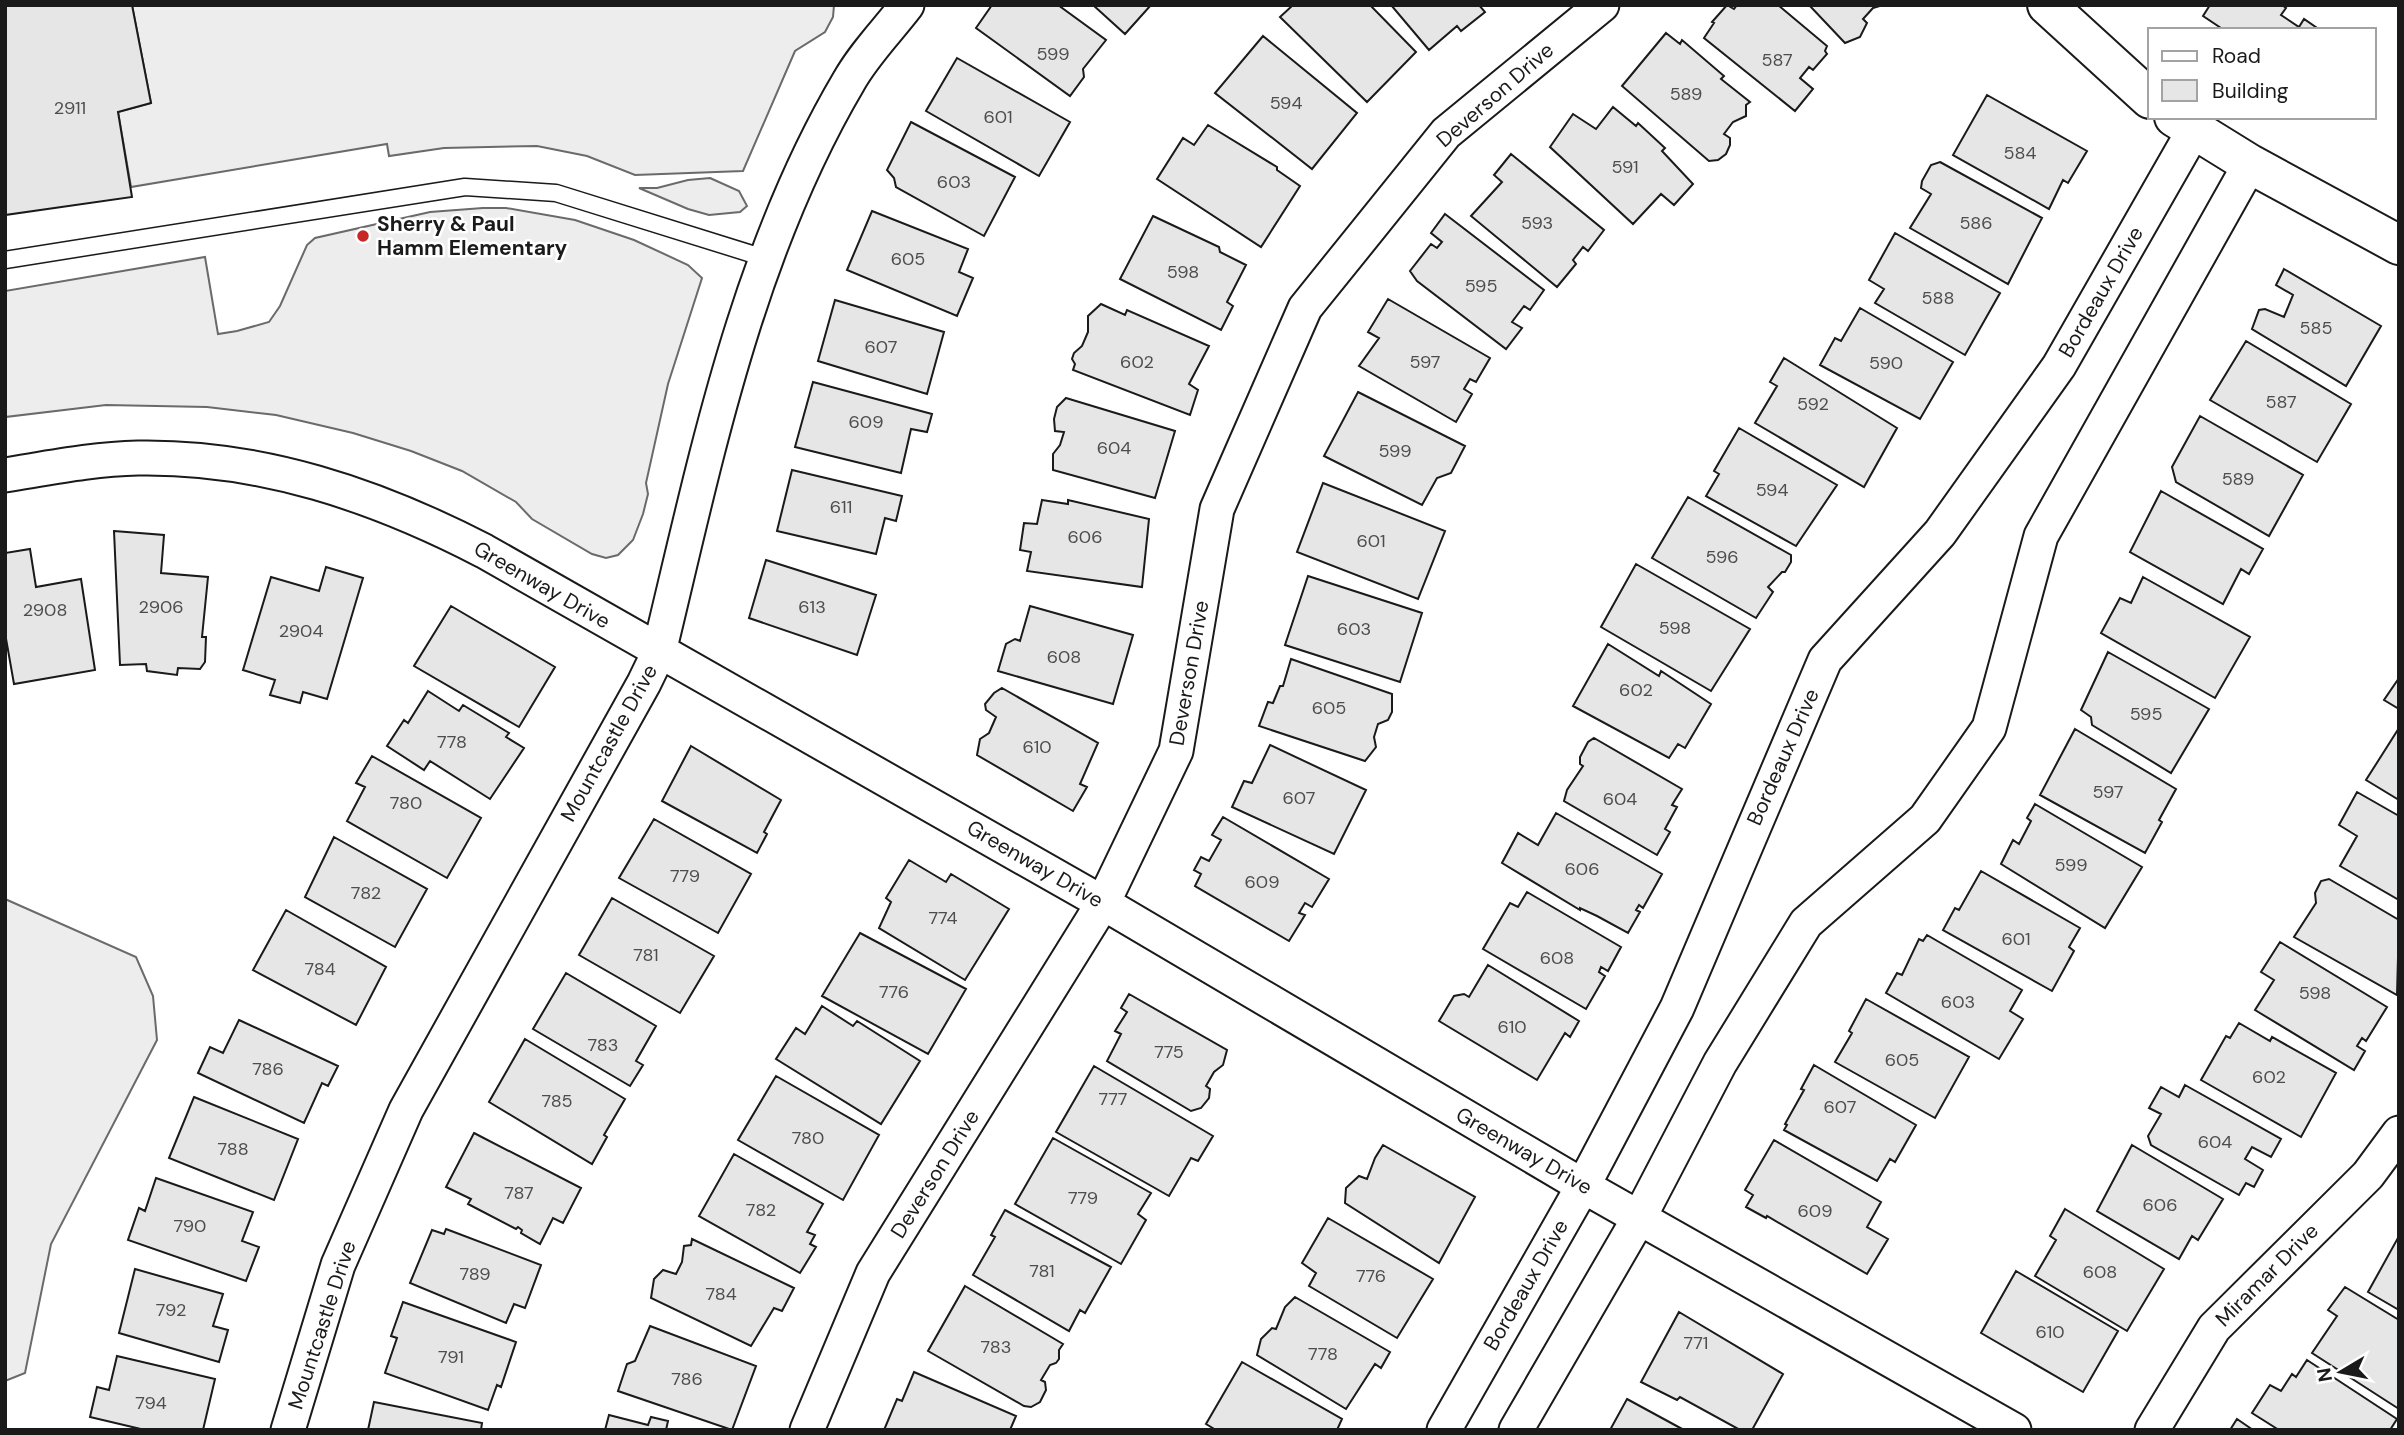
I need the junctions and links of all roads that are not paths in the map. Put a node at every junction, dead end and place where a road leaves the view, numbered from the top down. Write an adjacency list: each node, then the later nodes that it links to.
1 (906, 5): 8 (street, Mountcastle Drive)
2 (1602, 5): 12 (street, Deverson Drive)
3 (2047, 5): 4 (street)
4 (2148, 97)
5 (2184, 123): 6 (street); 14 (street, Bordeaux Drive)
6 (2250, 164): 7 (street); 15 (street)
7 (2399, 245)
8 (768, 259): 9 (lane); 11 (street, Mountcastle Drive)
9 (5, 260)
10 (5, 475): 11 (street, Greenway Drive)
11 (659, 652): 12 (street, Greenway Drive); 16 (street, Mountcastle Drive)
12 (1103, 903): 14 (street, Greenway Drive); 17 (street, Deverson Drive)
13 (2399, 1133): 21 (street, Miramar Drive)
14 (1583, 1186): 15 (street, Greenway Drive); 18 (street, Bordeaux Drive)
15 (1640, 1218): 19 (street); 20 (street, Greenway Drive)
16 (288, 1430)
17 (807, 1430)
18 (1444, 1430)
19 (1516, 1430)
20 (2014, 1430)
21 (2152, 1430)

